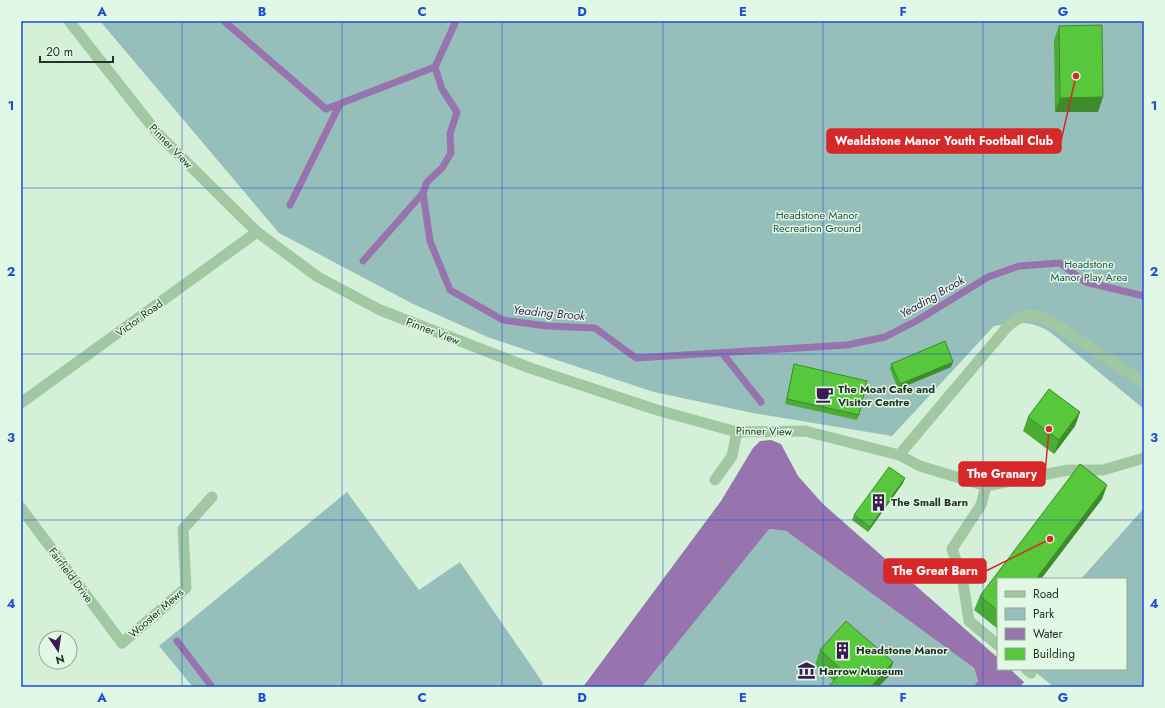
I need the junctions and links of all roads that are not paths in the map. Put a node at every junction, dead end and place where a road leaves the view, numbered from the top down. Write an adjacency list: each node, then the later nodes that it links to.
1 (69, 21): 2 (street, Pinner View)
2 (257, 232): 4 (street, Victor Road); 5 (street, Pinner View)
3 (1144, 383): 6 (street)
4 (21, 403)
5 (736, 432): 6 (street, Pinner View); 8 (street)
6 (899, 455): 9 (street, Pinner View)
7 (1144, 458): 9 (street)
8 (715, 480)
9 (986, 486): 13 (street)
10 (212, 497): 12 (street, Wooster Mews)
11 (21, 508): 12 (street, Fairfield Drive)
12 (122, 643)
13 (997, 644)

